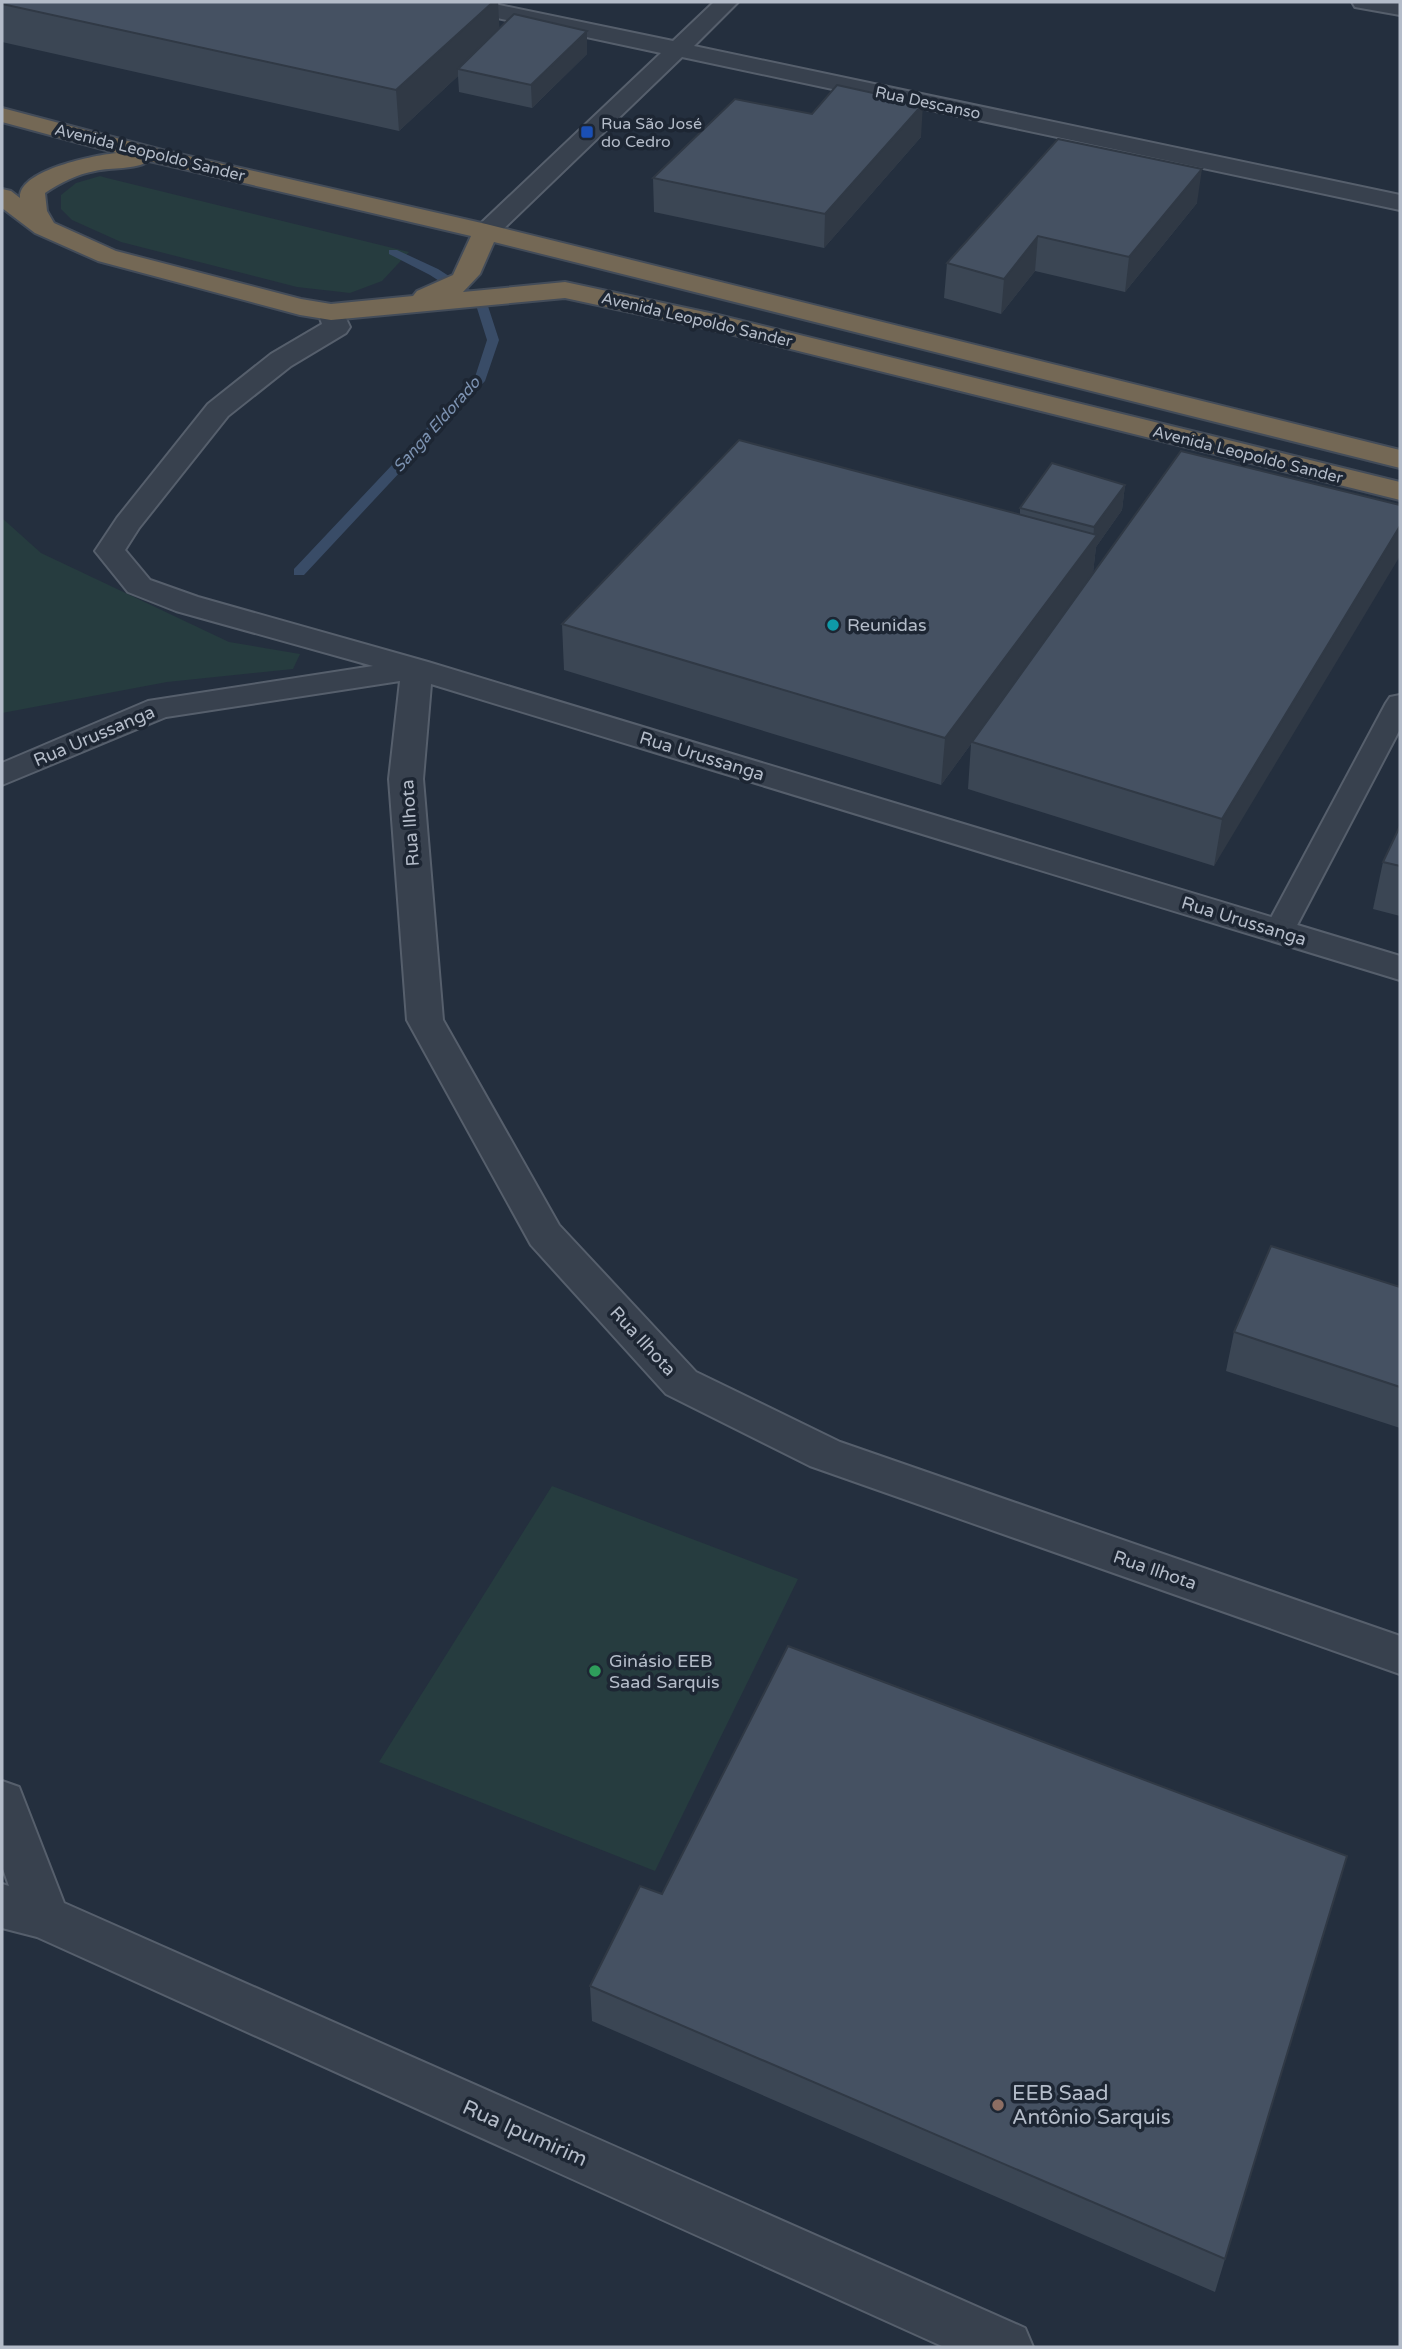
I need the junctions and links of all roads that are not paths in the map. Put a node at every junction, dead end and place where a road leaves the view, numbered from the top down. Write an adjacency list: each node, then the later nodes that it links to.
1 (455, 2): 5 (street, Rua Descanso)
2 (727, 2): 5 (street)
3 (1363, 2): 4 (street)
4 (1400, 8)
5 (676, 49): 9 (street, Rua Descanso); 11 (street)
6 (2, 115): 7 (highway, Avenida Leopoldo Sander)
7 (158, 156): 10 (highway); 11 (highway, Avenida Leopoldo Sander)
8 (2, 196): 10 (highway, Avenida Leopoldo Sander)
9 (1400, 203)
10 (44, 228): 13 (highway, Avenida Leopoldo Sander)
11 (486, 232): 12 (highway); 14 (highway, Avenida Leopoldo Sander)
12 (403, 304): 13 (highway, Avenida Leopoldo Sander); 15 (highway, Avenida Leopoldo Sander)
13 (331, 312): 16 (street)
14 (1400, 459)
15 (1400, 491)
16 (417, 669): 18 (street, Rua Urussanga); 19 (street, Rua Urussanga); 21 (street, Rua Ilhota)
17 (1400, 703): 19 (lane)
18 (2, 775)
19 (1279, 931): 20 (street, Rua Urussanga)
20 (1400, 968)
21 (1400, 1655)
22 (2, 1801): 23 (street, Rua Ipumirim)
23 (23, 1912): 24 (street, Rua Ipumirim)
24 (1006, 2347)

